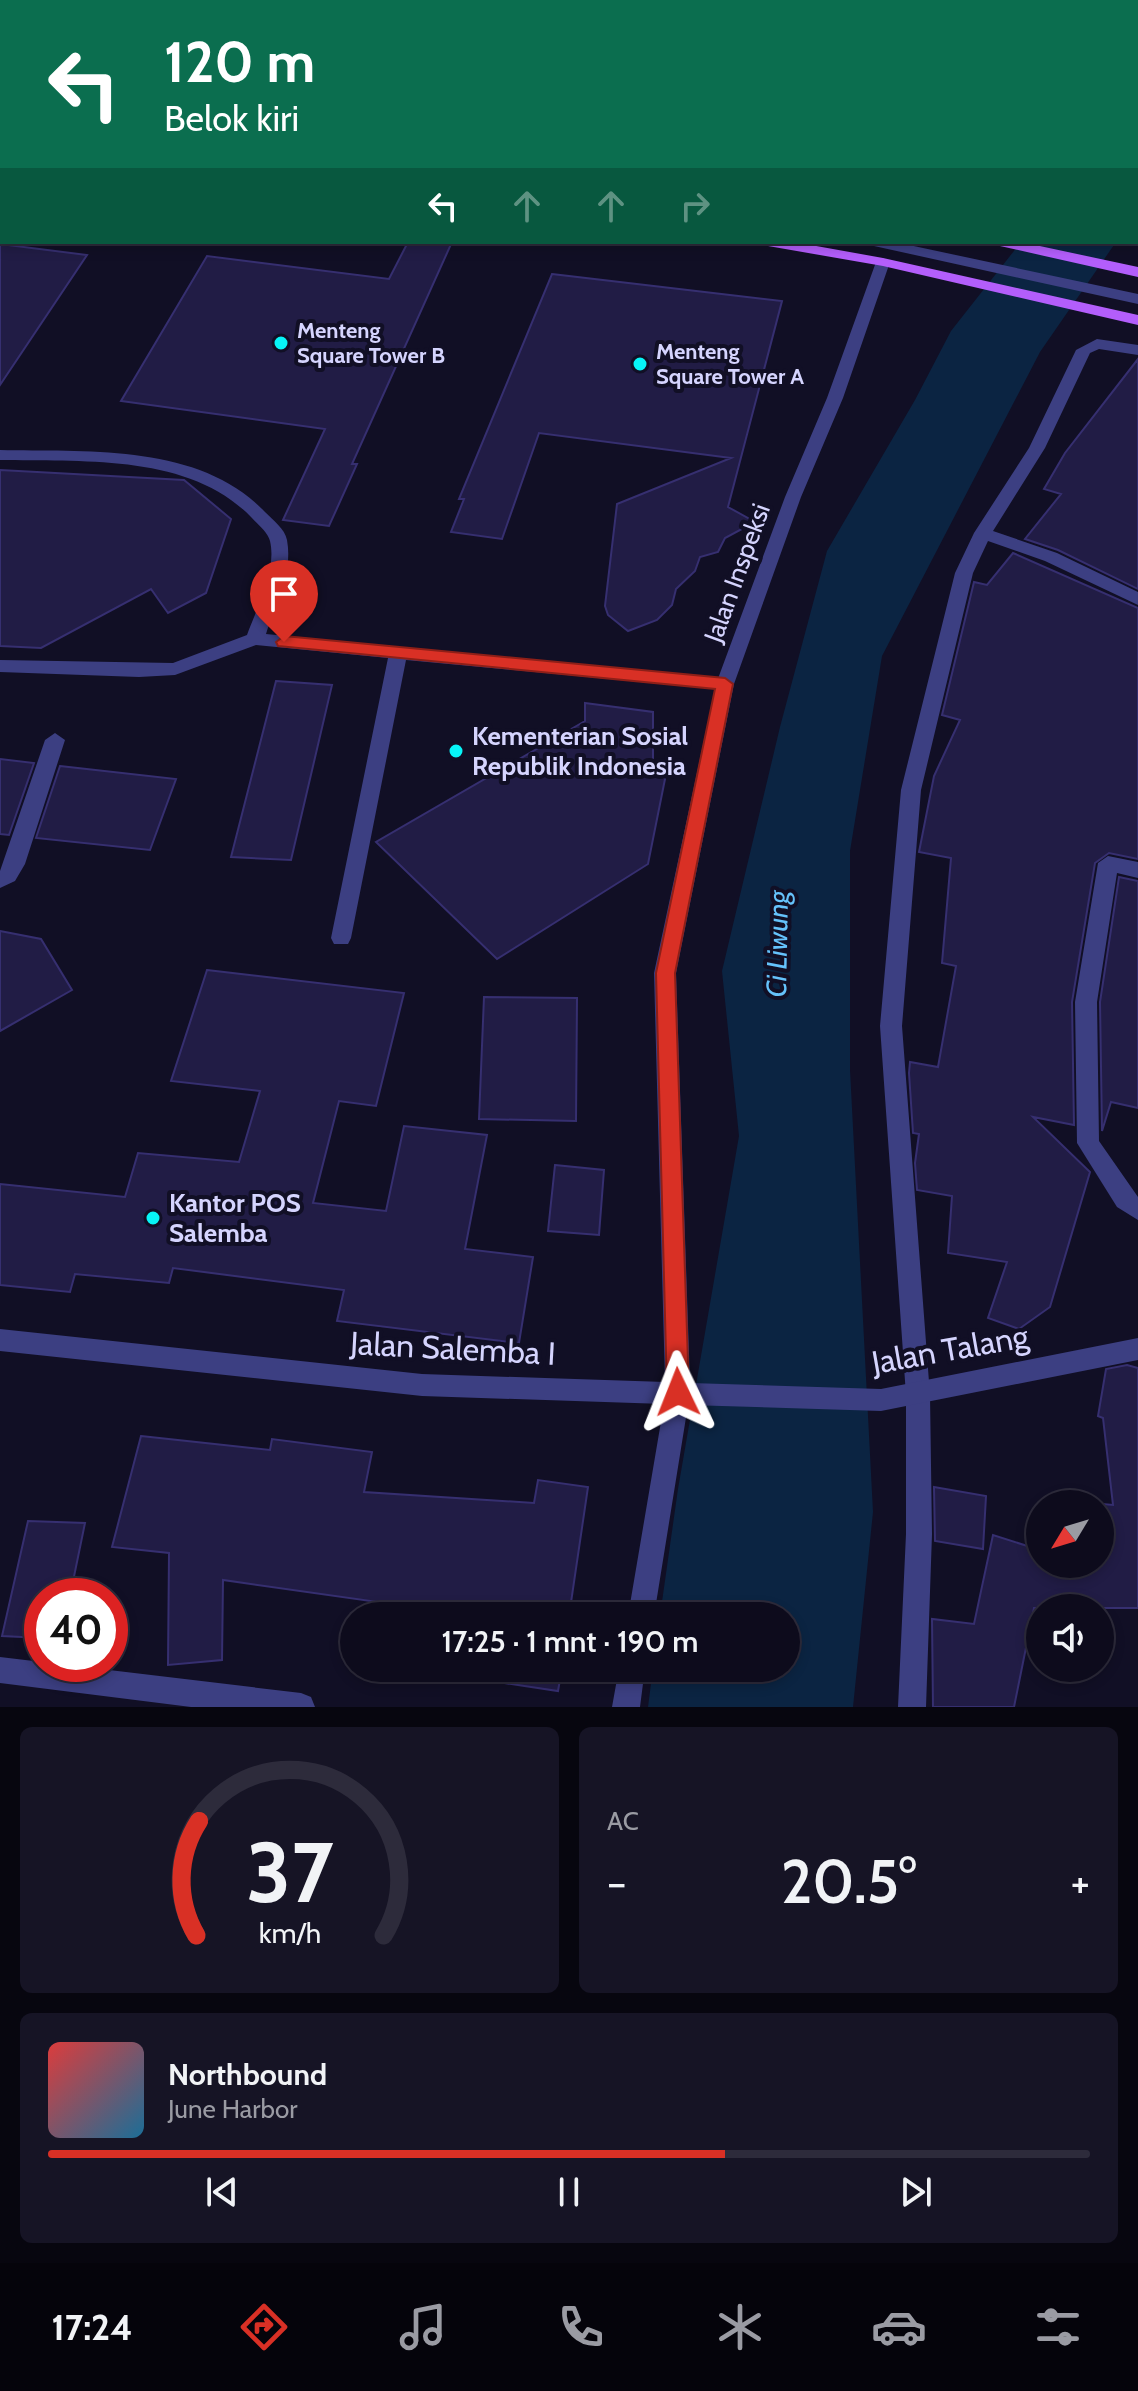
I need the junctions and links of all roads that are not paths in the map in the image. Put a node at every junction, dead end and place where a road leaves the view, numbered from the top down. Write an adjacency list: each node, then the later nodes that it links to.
1 (780, 244): 4 (main road)
2 (884, 244): 6 (street)
3 (1009, 244): 5 (main road)
4 (883, 262): 7 (main road); 15 (street, Jalan Inspeksi)
5 (1138, 272)
6 (1135, 299)
7 (1138, 320)
8 (1138, 350): 10 (street)
9 (0, 455): 12 (street)
10 (983, 533): 11 (street); 24 (street)
11 (1138, 599)
12 (255, 639): 13 (street); 14 (street)
13 (398, 652): 15 (street); 19 (street)
14 (0, 666)
15 (725, 684): 23 (street, Jalan Inspeksi)
16 (55, 740): 18 (street)
17 (1138, 870): 20 (street)
18 (0, 880)
19 (341, 938)
20 (1138, 1210)
21 (0, 1340): 23 (street, Jalan Salemba I)
22 (1138, 1349): 24 (street, Jalan Talang)
23 (682, 1393): 24 (street, Jalan Talang); 25 (street)
24 (918, 1395): 30 (street)
25 (644, 1602)
26 (0, 1670): 28 (street)
27 (630, 1682): 29 (street)
28 (301, 1707)
29 (626, 1707)
30 (912, 1707)

